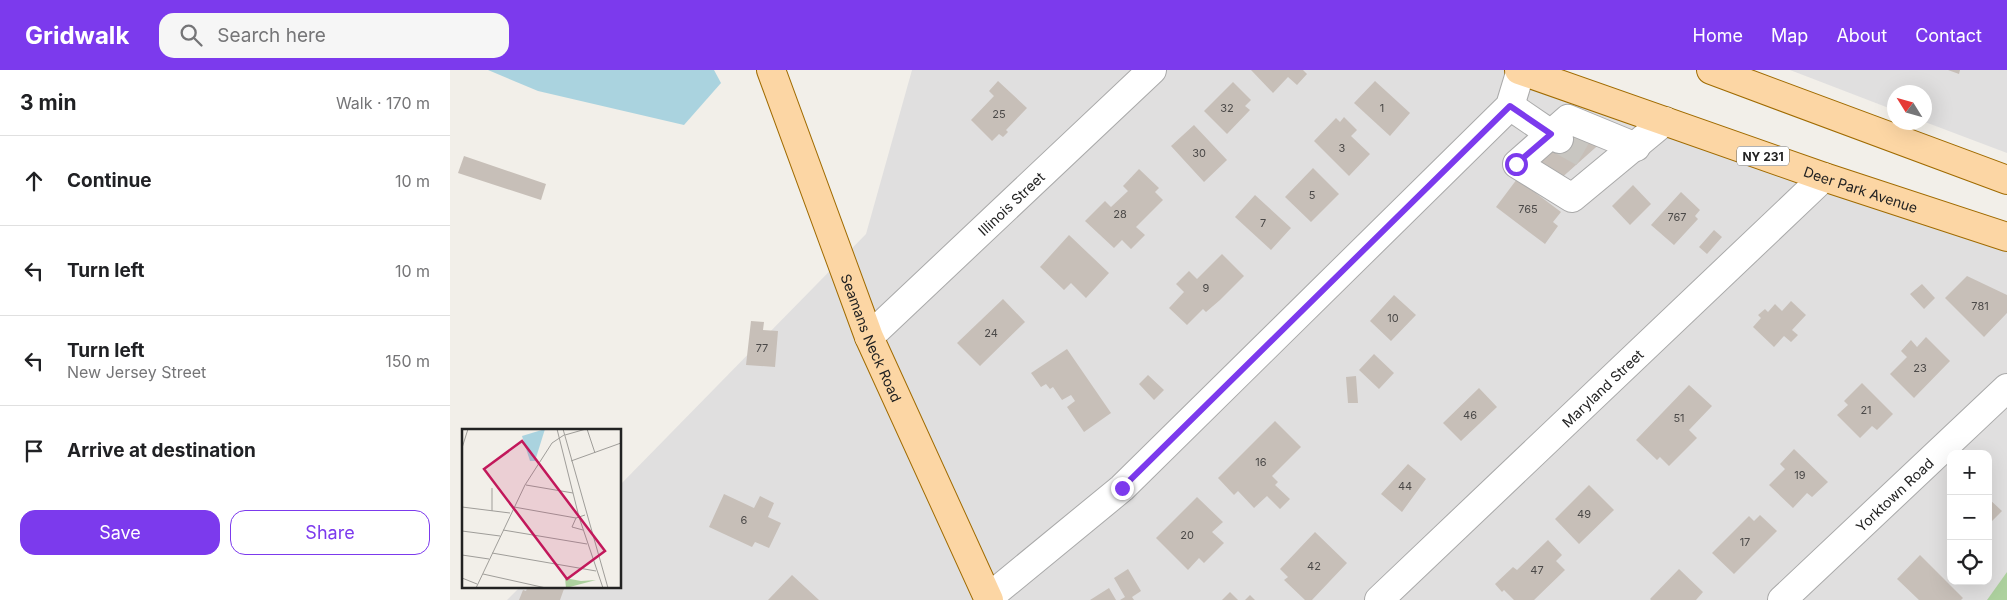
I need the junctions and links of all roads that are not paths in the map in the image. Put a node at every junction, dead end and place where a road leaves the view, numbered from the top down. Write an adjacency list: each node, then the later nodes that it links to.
1 (771, 70): 13 (main road, Seamans Neck Road)
2 (1152, 70): 13 (street, Illinois Street)
3 (1520, 70): 5 (main road, Deer Park Avenue / NY 231); 6 (street)
4 (1710, 70): 11 (main road)
5 (1577, 90): 7 (main road, Deer Park Avenue / NY 231); 8 (street)
6 (1510, 106): 8 (street); 15 (street)
7 (1666, 121): 9 (street); 10 (main road, Deer Park Avenue / NY 231)
8 (1559, 130): 9 (street); 9 (street)
9 (1636, 147)
10 (1824, 177): 12 (main road, Deer Park Avenue / NY 231); 16 (street, Maryland Street)
11 (2007, 180)
12 (2007, 237)
13 (869, 337): 15 (main road, Seamans Neck Road)
14 (2007, 388): 17 (street, Yorktown Road)
15 (988, 599)
16 (1380, 600)
17 (1782, 600)

